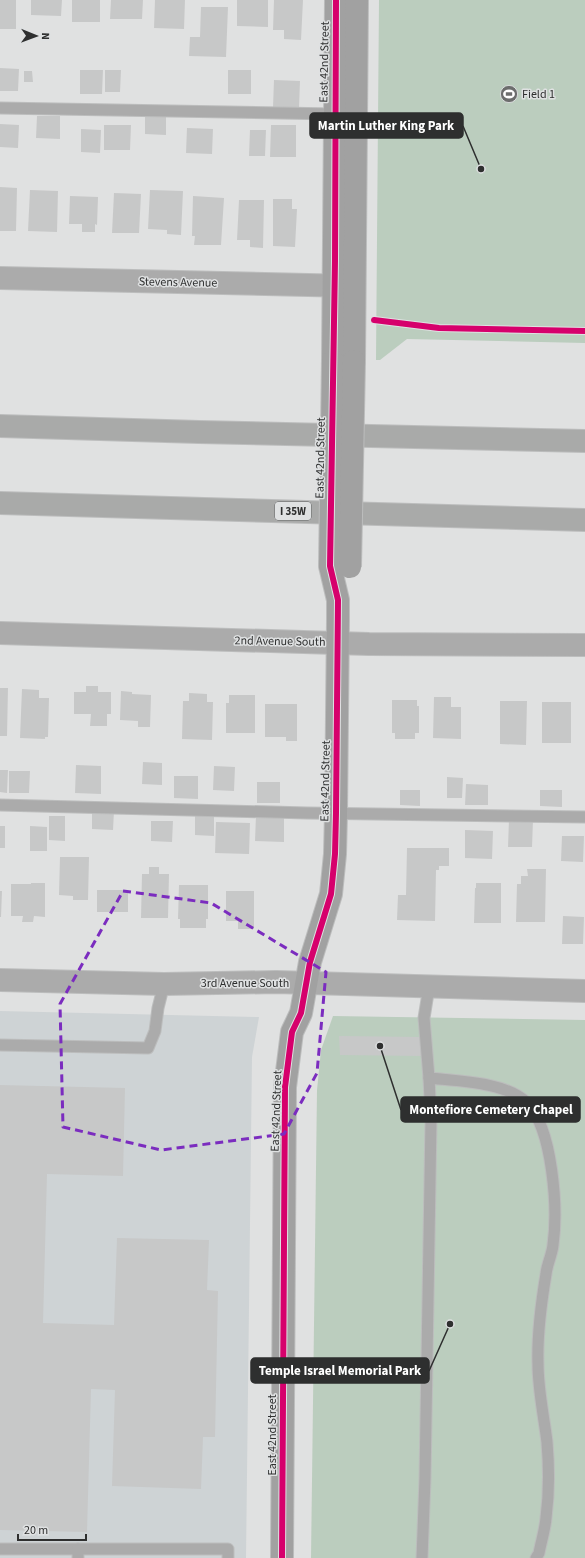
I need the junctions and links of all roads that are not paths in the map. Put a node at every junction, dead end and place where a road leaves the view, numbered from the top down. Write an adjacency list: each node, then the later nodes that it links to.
1 (336, 0): 4 (street, East 42nd Street)
2 (357, 0): 7 (street, East 42nd Street)
3 (0, 108): 4 (lane)
4 (334, 114): 6 (street, East 42nd Street)
5 (0, 278): 6 (street, Stevens Avenue)
6 (334, 285): 7 (street, Stevens Avenue); 12 (street, East 42nd Street, bridge)
7 (355, 286): 12 (street, East 42nd Street, bridge)
8 (0, 426): 9 (highway)
9 (585, 441)
10 (0, 503): 11 (highway, I 35W)
11 (585, 520)
12 (340, 566): 14 (street, East 42nd Street)
13 (0, 633): 14 (street, 2nd Avenue South)
14 (338, 643): 15 (street, 2nd Avenue South); 17 (street, East 42nd Street)
15 (585, 645)
16 (0, 805): 17 (lane)
17 (336, 813): 18 (lane); 21 (street, East 42nd Street)
18 (585, 817)
19 (0, 980): 20 (street, 3rd Avenue South)
20 (164, 984): 21 (street, 3rd Avenue South); 24 (lane)
21 (306, 984): 22 (street, 3rd Avenue South); 29 (street, East 42nd Street)
22 (429, 987): 23 (street, 3rd Avenue South); 25 (lane)
23 (585, 991)
24 (0, 1044)
25 (429, 1078): 30 (lane); 31 (lane)
26 (0, 1549): 27 (lane)
27 (78, 1554): 28 (lane)
28 (228, 1558)
29 (282, 1558)
30 (422, 1558)
31 (536, 1558)

